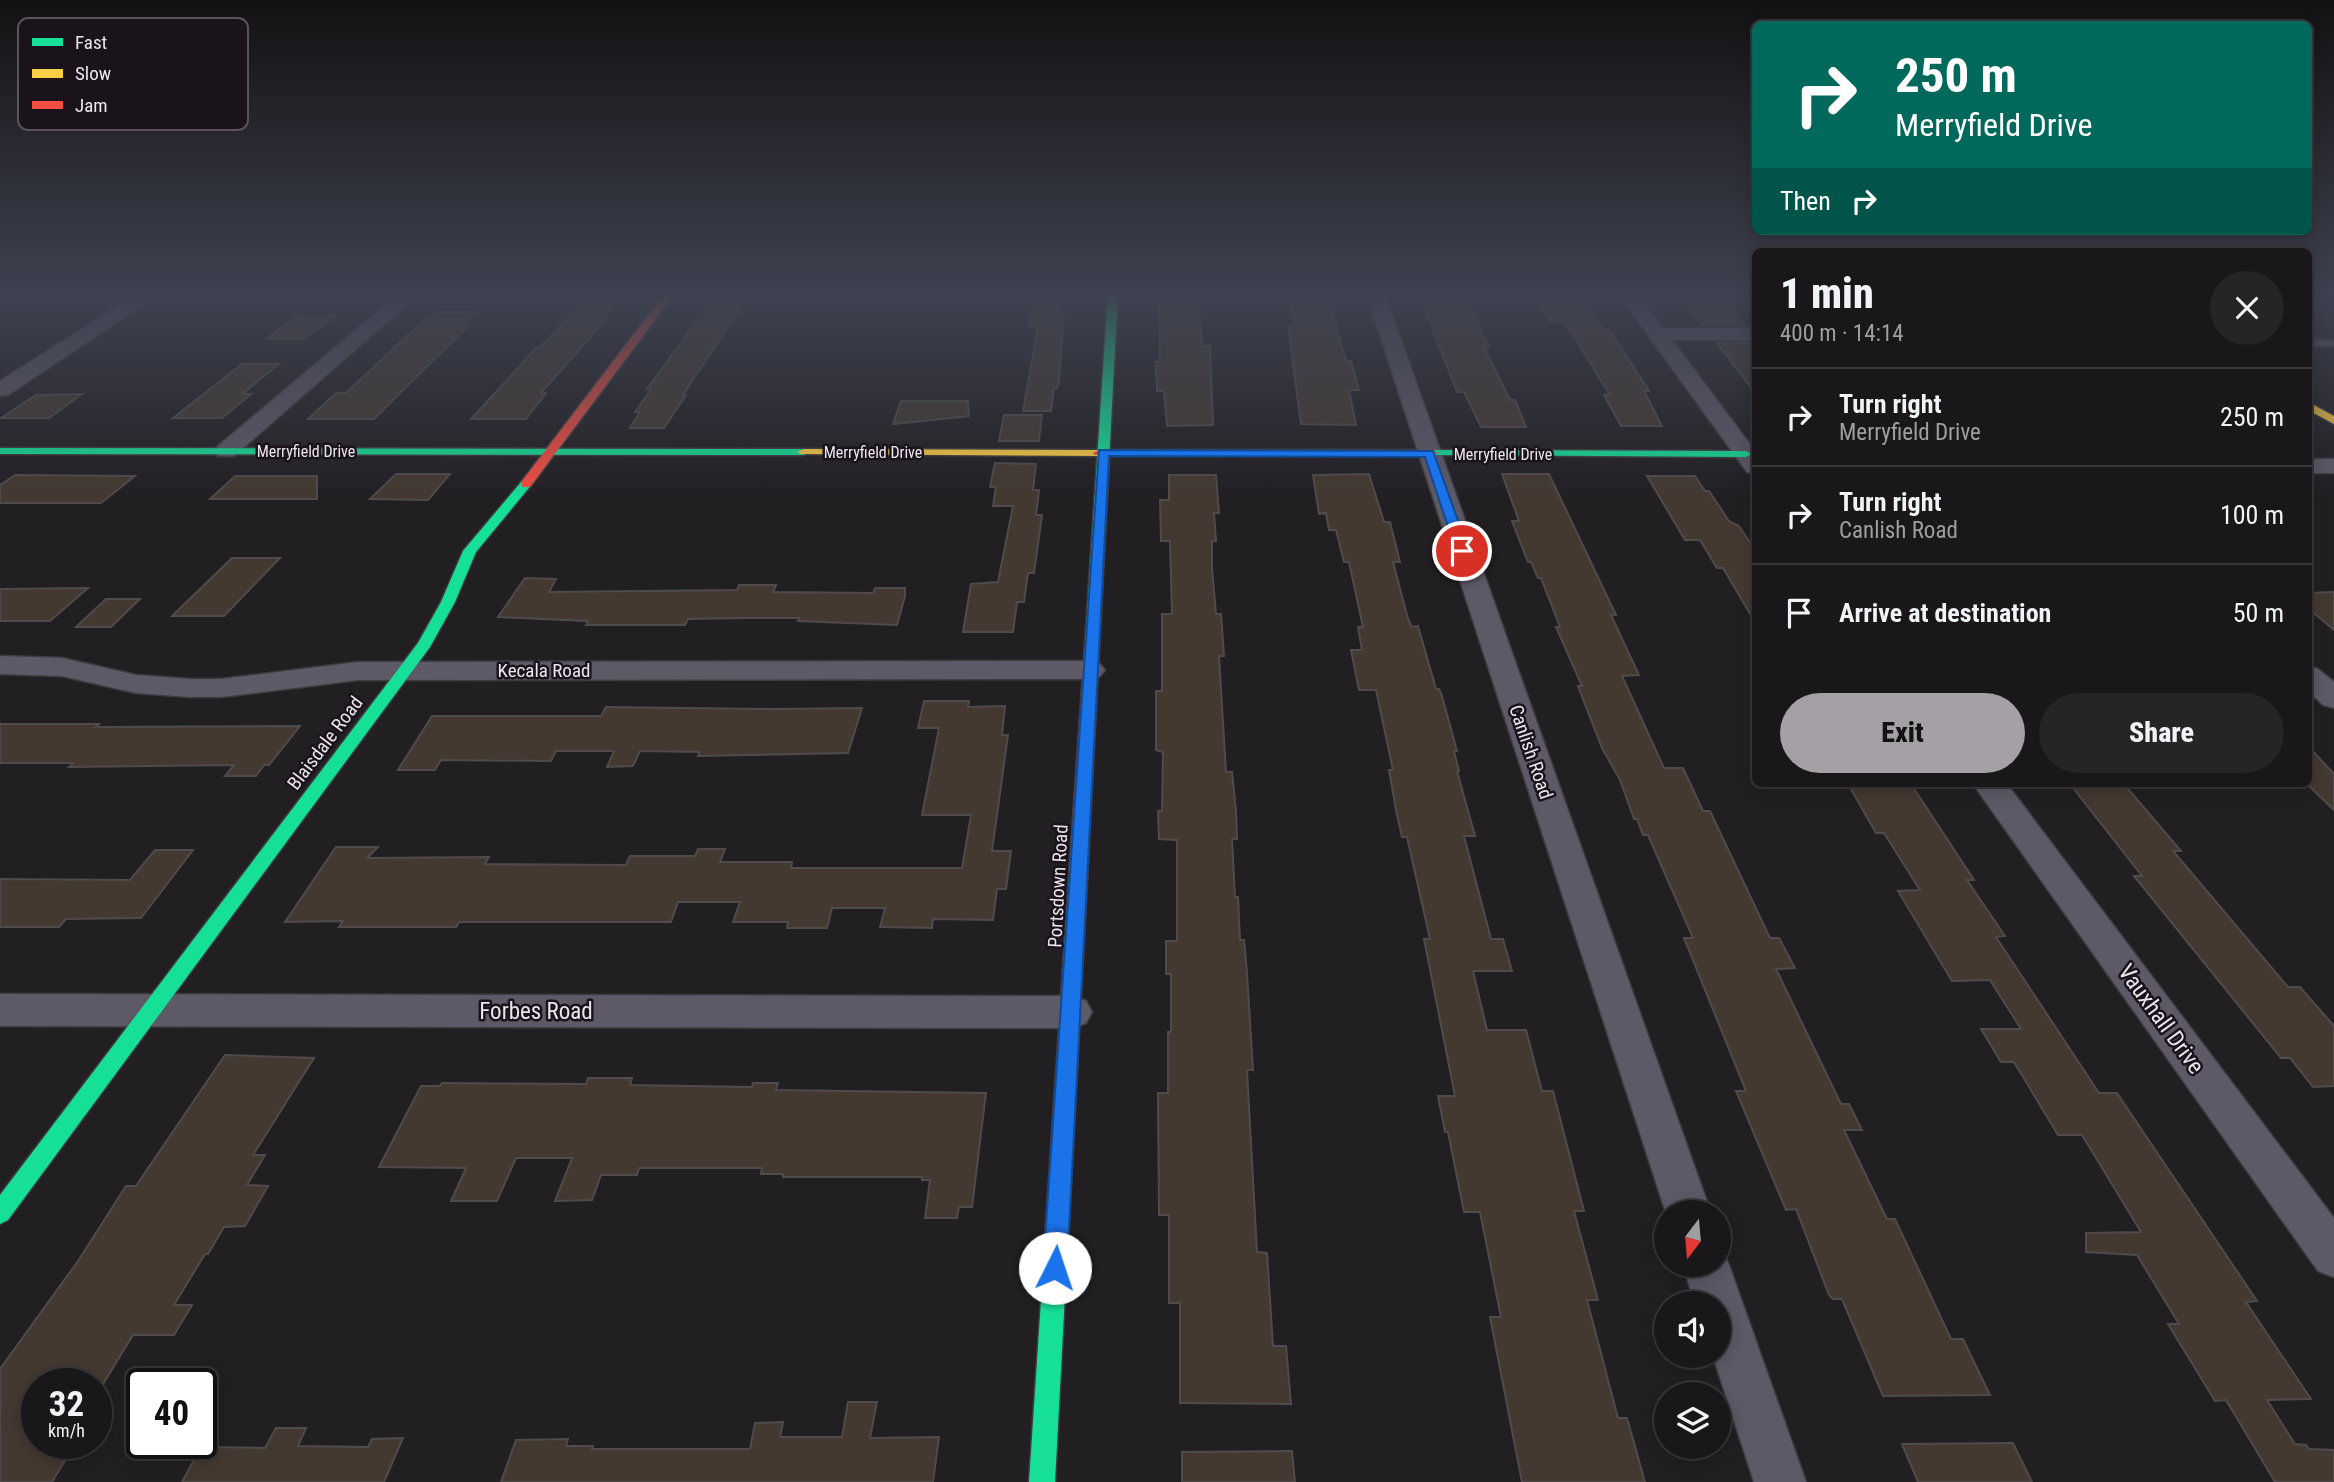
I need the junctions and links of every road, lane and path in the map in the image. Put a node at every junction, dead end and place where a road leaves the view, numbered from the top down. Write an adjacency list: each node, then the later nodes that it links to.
1 (45, 361): 7 (street)
2 (331, 361): 11 (street)
3 (619, 361): 12 (street, Blaisdale Road)
4 (1109, 361): 13 (street, Portsdown Road)
5 (1398, 361): 14 (street, Canlish Road)
6 (1677, 361): 15 (street)
7 (0, 390)
8 (2312, 407): 9 (street)
9 (2334, 421)
10 (0, 451): 11 (street, Merryfield Drive)
11 (226, 451): 12 (street, Merryfield Drive)
12 (550, 452): 13 (street, Merryfield Drive); 20 (street, Blaisdale Road)
13 (1103, 453): 14 (street, Merryfield Drive); 19 (street, Portsdown Road)
14 (1429, 454): 15 (street, Merryfield Drive); 27 (street, Canlish Road)
15 (1751, 460)
16 (2312, 466): 17 (street)
17 (2334, 466)
18 (0, 665): 20 (street, Kecala Road)
19 (1090, 670): 20 (street, Kecala Road); 26 (street, Portsdown Road)
20 (405, 671): 25 (street, Blaisdale Road)
21 (2312, 679): 22 (street)
22 (2334, 698)
23 (1991, 787): 29 (street, Vauxhall Drive)
24 (0, 1010): 25 (street, Forbes Road)
25 (149, 1011): 26 (street, Forbes Road); 28 (street, Blaisdale Road)
26 (1072, 1012): 31 (street, Portsdown Road)
27 (1685, 1200)
28 (0, 1213)
29 (2334, 1255)
30 (1710, 1278): 32 (street)
31 (1042, 1482)
32 (1780, 1482)

